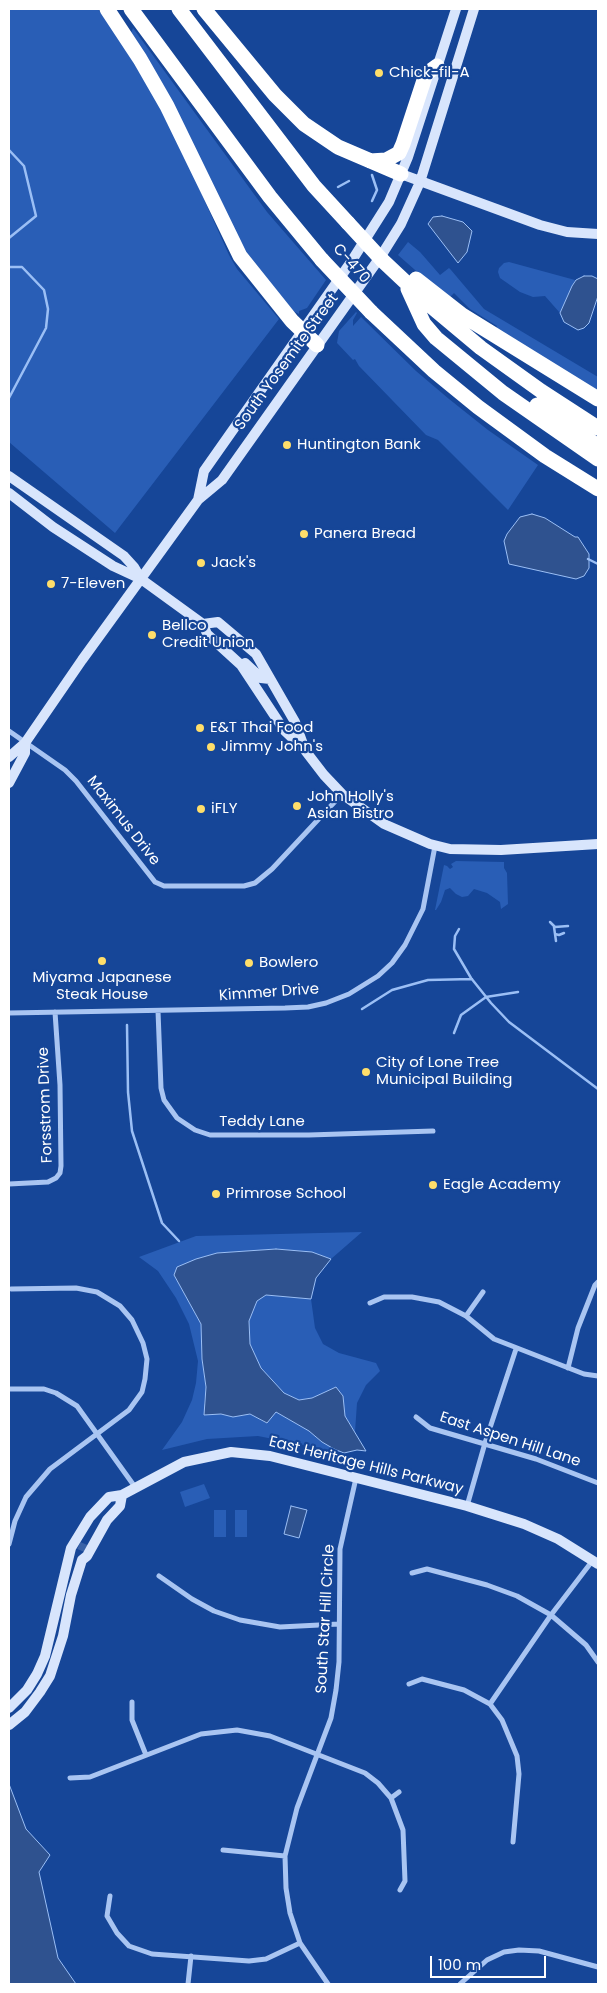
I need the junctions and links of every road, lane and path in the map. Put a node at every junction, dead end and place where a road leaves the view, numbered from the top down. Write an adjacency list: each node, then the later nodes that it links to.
1 (107, 9): 14 (highway)
2 (131, 9): 21 (highway, C-470, bridge)
3 (179, 9): 12 (highway, C-470, bridge)
4 (204, 9): 8 (highway)
5 (456, 9): 7 (main road, South Yosemite Street)
6 (474, 9): 10 (main road, South Yosemite Street)
7 (437, 66): 8 (highway); 9 (main road, South Yosemite Street)
8 (369, 161): 9 (highway)
9 (401, 174): 10 (main road); 14 (main road, South Yosemite Street)
10 (420, 182): 11 (main road); 15 (main road, South Yosemite Street)
11 (598, 234)
12 (402, 276): 13 (highway); 16 (highway); 17 (highway)
13 (417, 307): 18 (highway); 19 (highway)
14 (302, 331): 15 (highway); 23 (main road, South Yosemite Street)
15 (317, 345): 23 (main road, South Yosemite Street)
16 (598, 399)
17 (598, 428)
18 (598, 446)
19 (598, 459)
20 (9, 476): 24 (main road)
21 (598, 490)
22 (9, 493): 24 (main road)
23 (198, 500): 24 (main road, South Yosemite Street)
24 (141, 579): 25 (main road); 31 (main road, South Yosemite Street)
25 (204, 624): 26 (main road); 27 (main road)
26 (210, 637): 27 (main road); 28 (main road)
27 (270, 679): 29 (main road)
28 (258, 688): 29 (main road); 32 (main road)
29 (295, 722): 32 (main road)
30 (9, 731): 31 (street, Maximus Drive)
31 (25, 742): 33 (main road, South Yosemite Street); 34 (main road, South Yosemite Street); 35 (street, Maximus Drive)
32 (304, 749): 35 (main road)
33 (9, 757)
34 (9, 783)
35 (342, 794): 37 (main road)
36 (598, 844): 37 (main road)
37 (435, 846): 38 (street, Kimmer Drive)
38 (158, 1011): 39 (street, Kimmer Drive); 41 (street, Teddy Lane)
39 (55, 1012): 40 (street, Kimmer Drive); 42 (street, Forsstrom Drive)
40 (9, 1013)
41 (433, 1132)
42 (9, 1184)
43 (598, 1282): 49 (street)
44 (11, 1288): 53 (street)
45 (483, 1292): 47 (street)
46 (370, 1303): 47 (street)
47 (466, 1316): 48 (street)
48 (516, 1349): 49 (street); 54 (street)
49 (568, 1368): 50 (street)
50 (598, 1376)
51 (9, 1390): 53 (street)
52 (416, 1417): 54 (street, East Aspen Hill Lane)
53 (96, 1434): 57 (street); 63 (street)
54 (485, 1443): 56 (street, East Aspen Hill Lane); 59 (street)
55 (356, 1477): 57 (main road, East Heritage Hills Parkway); 59 (main road, East Heritage Hills Parkway); 70 (street, South Star Hill Circle)
56 (598, 1483)
57 (135, 1487): 58 (main road, East Heritage Hills Parkway)
58 (122, 1495): 60 (main road, East Heritage Hills Parkway); 61 (main road)
59 (467, 1506): 66 (main road, East Heritage Hills Parkway)
60 (90, 1517): 61 (main road); 62 (main road, East Heritage Hills Parkway)
61 (103, 1521): 64 (main road); 64 (main road)
62 (79, 1532): 64 (main road); 65 (main road, East Heritage Hills Parkway)
63 (9, 1544)
64 (84, 1548): 65 (main road); 76 (main road)
65 (69, 1556): 75 (main road, East Heritage Hills Parkway)
66 (596, 1562): 69 (street)
67 (412, 1573): 69 (street)
68 (159, 1576): 70 (street)
69 (551, 1615): 71 (street); 74 (street)
70 (340, 1624): 77 (street, South Star Hill Circle)
71 (598, 1662)
72 (409, 1684): 74 (street)
73 (132, 1702): 78 (street)
74 (490, 1704): 82 (street)
75 (9, 1708)
76 (9, 1724)
77 (317, 1754): 78 (street); 81 (street); 84 (street, South Star Hill Circle)
78 (146, 1755): 79 (street)
79 (70, 1778)
80 (399, 1792): 81 (street)
81 (391, 1798): 85 (street)
82 (513, 1842)
83 (223, 1850): 84 (street)
84 (285, 1856): 87 (street, South Star Hill Circle)
85 (400, 1890)
86 (110, 1896): 88 (street)
87 (300, 1943): 88 (street); 91 (street, South Star Hill Circle)
88 (191, 1956): 90 (street)
89 (598, 1967): 92 (street)
90 (188, 1984)
91 (328, 1984)
92 (460, 1984)

